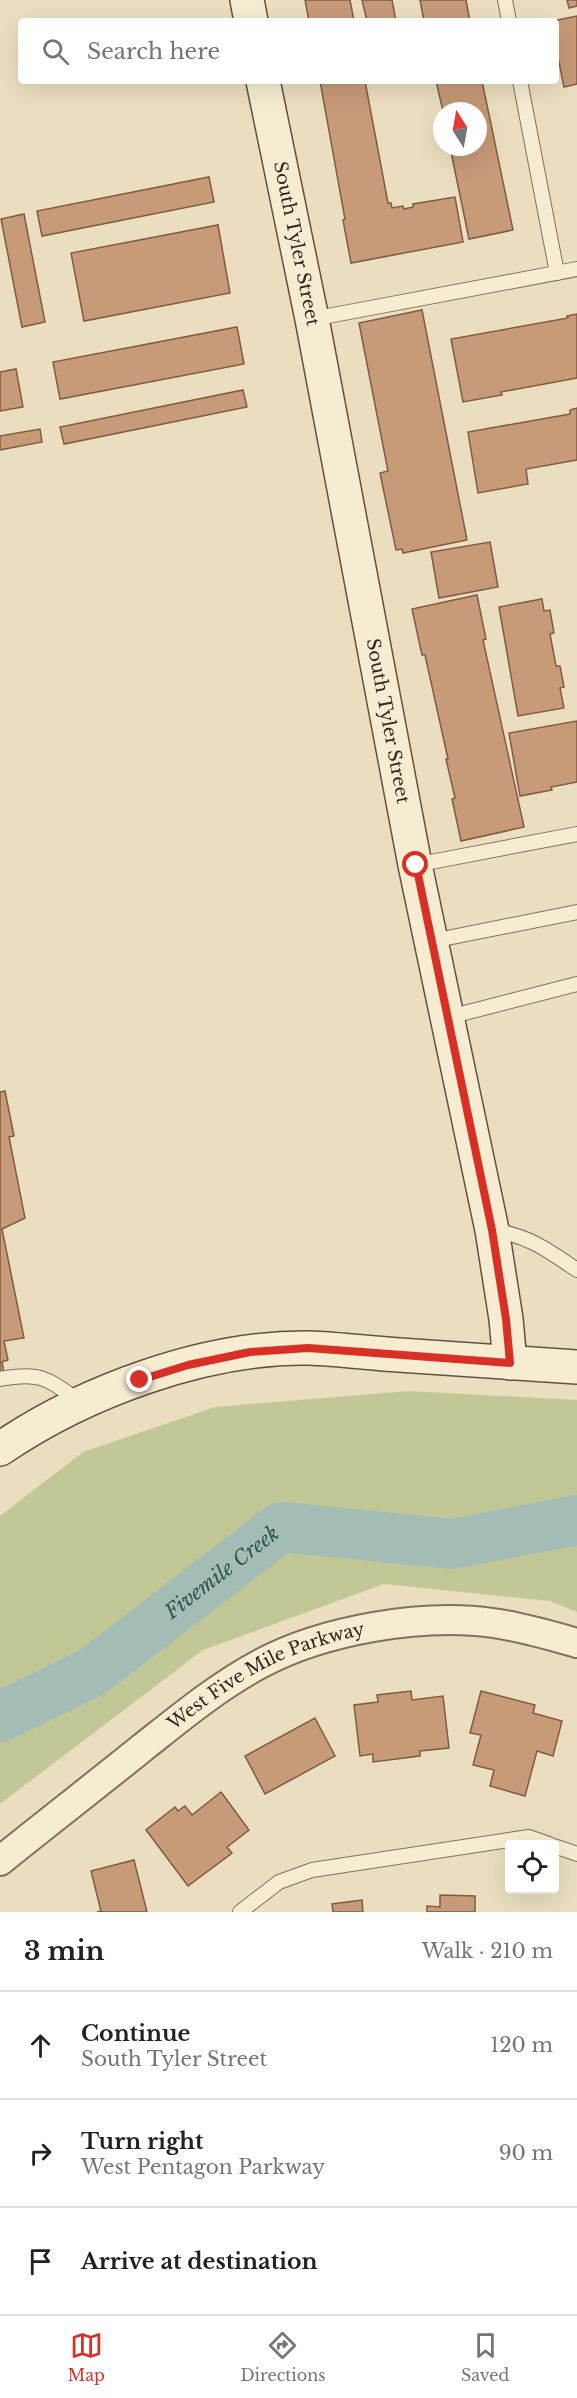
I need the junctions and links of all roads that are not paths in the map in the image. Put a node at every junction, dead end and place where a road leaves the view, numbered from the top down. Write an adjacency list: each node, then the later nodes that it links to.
1 (247, 0): 3 (street)
2 (505, 0): 4 (lane)
3 (250, 18)
4 (508, 18)
5 (264, 84): 9 (street, South Tyler Street)
6 (521, 84): 8 (lane)
7 (577, 269): 8 (lane)
8 (557, 273): 9 (lane)
9 (312, 319): 11 (street, South Tyler Street)
10 (577, 834): 11 (lane)
11 (416, 865): 13 (street, South Tyler Street)
12 (577, 912): 13 (lane)
13 (432, 941): 15 (street, South Tyler Street)
14 (577, 984): 15 (lane)
15 (449, 1017): 16 (street, South Tyler Street)
16 (492, 1230): 17 (lane); 18 (street, South Tyler Street)
17 (577, 1270)
18 (510, 1363): 19 (street); 21 (street)
19 (577, 1367)
20 (0, 1379): 21 (lane)
21 (81, 1403): 22 (street)
22 (0, 1449)
23 (577, 1643): 29 (street, West Five Mile Parkway)
24 (515, 1840): 25 (lane)
25 (535, 1840)
26 (505, 1842): 30 (lane)
27 (559, 1847): 28 (lane)
28 (577, 1854)
29 (0, 1861)
30 (240, 1912)

